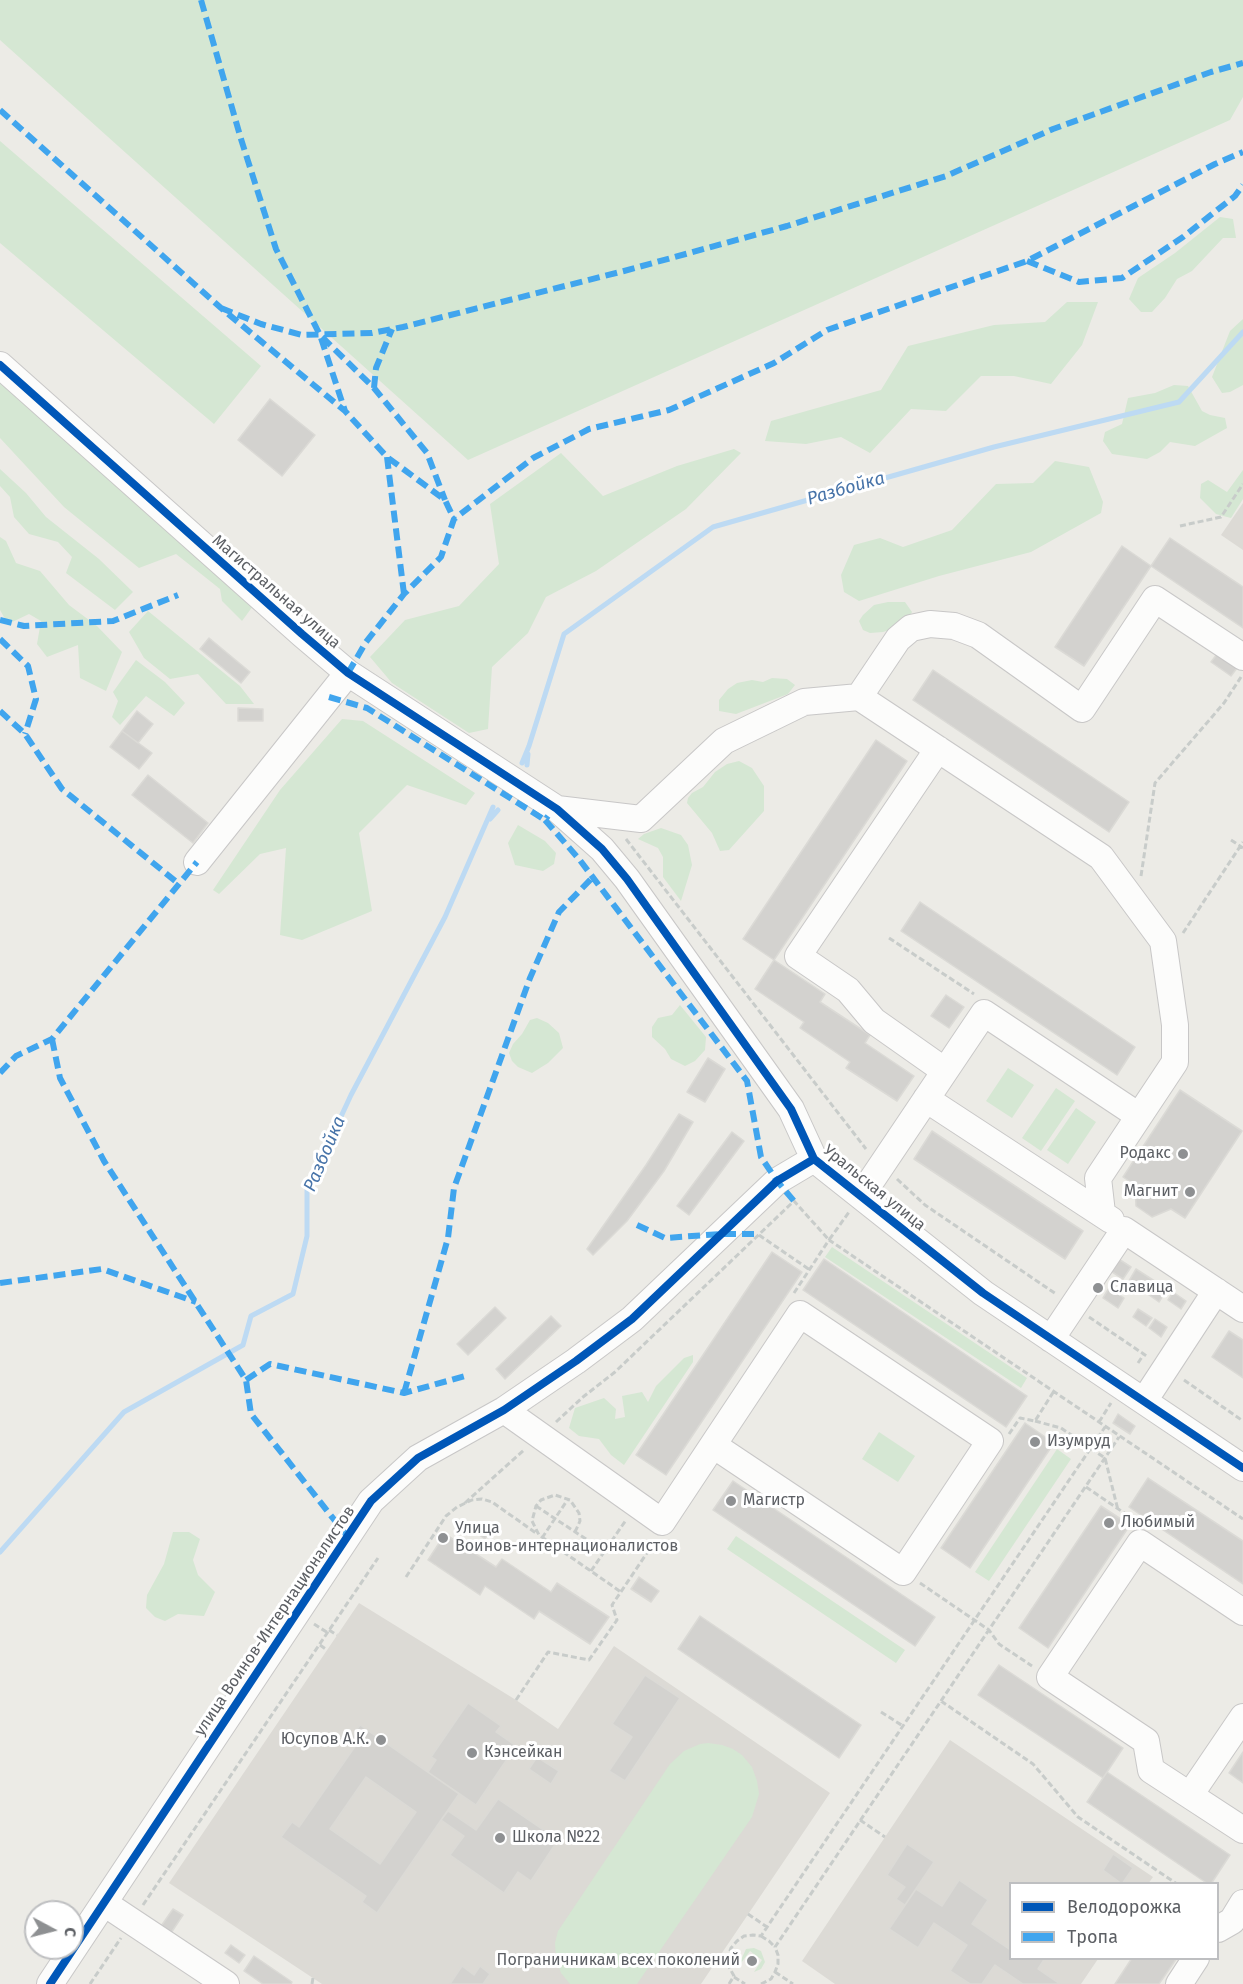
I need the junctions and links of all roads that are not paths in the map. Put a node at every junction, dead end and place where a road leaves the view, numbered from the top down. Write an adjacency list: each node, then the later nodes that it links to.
1 (0, 365): 3 (street, Магистральная улица)
2 (1243, 657): 4 (street)
3 (348, 673): 6 (street, Магистральная улица); 7 (street)
4 (859, 697): 5 (street); 6 (street)
5 (938, 749): 8 (street); 10 (street)
6 (558, 809): 11 (street, Уральская улица)
7 (197, 862)
8 (945, 1071): 9 (street); 10 (street)
9 (926, 1099): 12 (street); 13 (street)
10 (1139, 1116): 13 (street)
11 (814, 1159): 12 (street, Уральская улица); 19 (street, улица Воинов-Интернационалистов)
12 (861, 1196): 17 (street, Уральская улица)
13 (1102, 1213): 14 (street)
14 (1124, 1230): 15 (street); 17 (street)
15 (1216, 1291): 16 (street); 18 (street)
16 (1243, 1309)
17 (1052, 1339): 18 (street, Уральская улица)
18 (1144, 1401): 21 (street, Уральская улица)
19 (504, 1410): 20 (street); 26 (street, улица Воинов-Интернационалистов)
20 (713, 1445): 20 (street)
21 (1243, 1468)
22 (1243, 1612): 24 (street)
23 (1243, 1717): 24 (street)
24 (1190, 1795): 25 (street)
25 (1243, 1830)
26 (104, 1903): 30 (street, улица Воинов-Интернационалистов); 31 (street)
27 (1243, 1903): 28 (street)
28 (1219, 1928)
29 (1195, 1960): 32 (street)
30 (50, 1984)
31 (226, 1984)
32 (1179, 1984)

